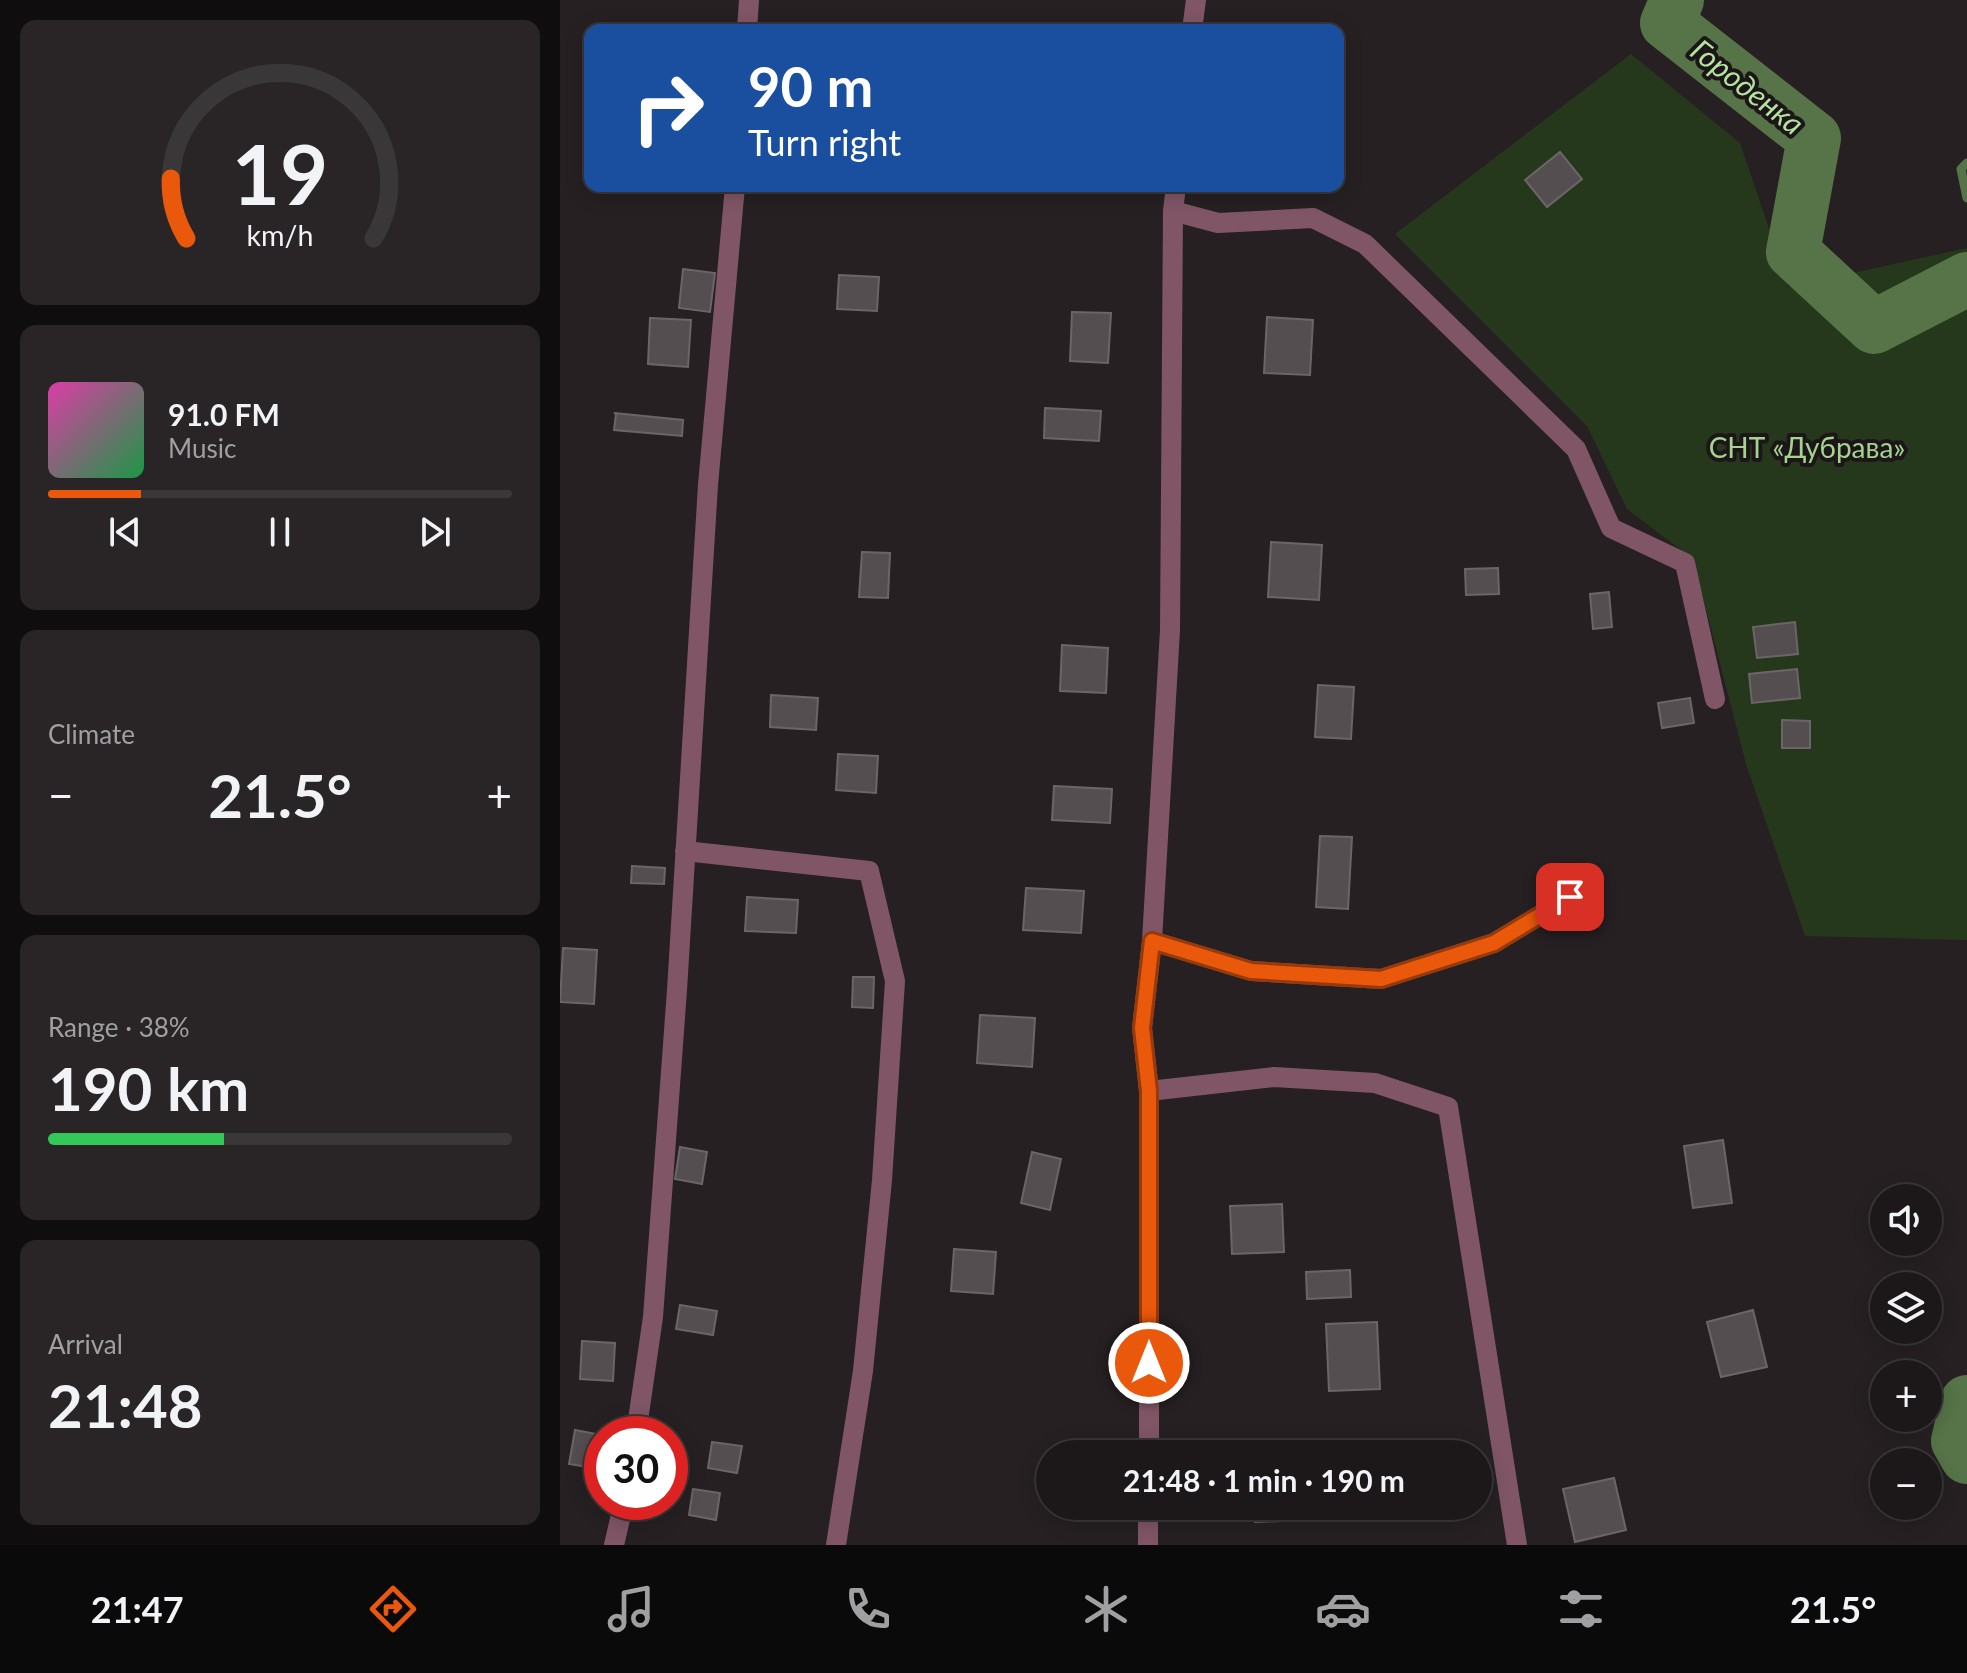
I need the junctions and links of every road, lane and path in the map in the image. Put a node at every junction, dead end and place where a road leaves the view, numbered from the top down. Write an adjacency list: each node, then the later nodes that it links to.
1 (749, 0): 3 (street)
2 (1196, 0): 4 (street)
3 (747, 24)
4 (1193, 24)
5 (734, 192): 9 (street)
6 (1175, 192): 7 (street)
7 (1173, 211): 8 (street); 11 (street)
8 (1715, 699)
9 (685, 851): 13 (street); 18 (street)
10 (1570, 897): 11 (street)
11 (1152, 941): 12 (street)
12 (1149, 1091): 14 (street); 20 (street)
13 (639, 1416)
14 (1149, 1440)
15 (620, 1520): 17 (street)
16 (1148, 1520): 19 (street)
17 (614, 1545)
18 (836, 1545)
19 (1148, 1545)
20 (1517, 1545)

